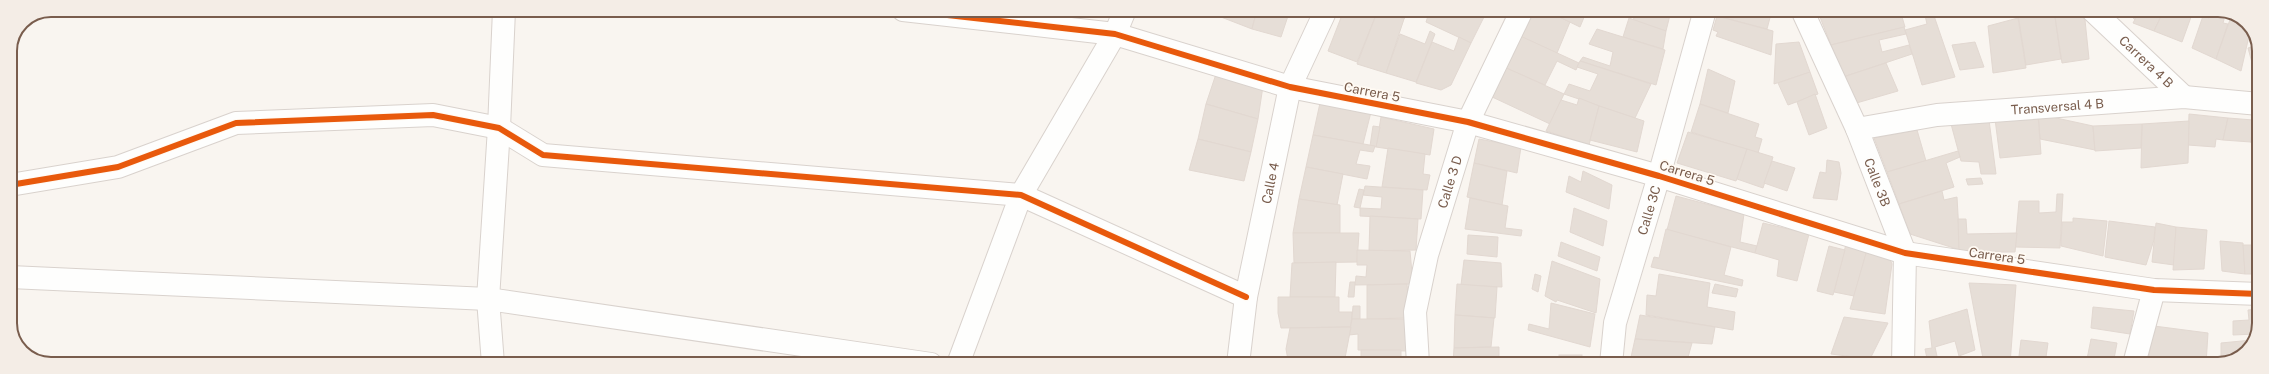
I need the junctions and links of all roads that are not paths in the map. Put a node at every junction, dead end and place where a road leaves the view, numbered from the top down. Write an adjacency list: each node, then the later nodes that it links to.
1 (504, 17): 14 (street)
2 (965, 17): 9 (street, Carrera 5)
3 (1122, 17): 9 (street)
4 (1323, 17): 10 (street, Calle 4)
5 (1519, 17): 13 (street, Calle 3 D)
6 (1703, 17): 16 (street, Calle 3C)
7 (1805, 17): 15 (street, Calle 3B)
8 (2099, 17): 11 (street, Carrera 4 B)
9 (1115, 34): 10 (street, Carrera 5); 18 (street)
10 (1290, 87): 13 (street, Carrera 5); 23 (street, Calle 4)
11 (2184, 97): 12 (street, Transversal 4 B); 15 (street, Transversal 4 B)
12 (2252, 103)
13 (1468, 122): 16 (street, Carrera 5); 29 (street, Calle 3 D)
14 (499, 128): 17 (street); 18 (street); 24 (street)
15 (1857, 129): 19 (street, Calle 3B)
16 (1659, 176): 19 (street, Carrera 5); 30 (street, Calle 3C)
17 (17, 184)
18 (1021, 195): 23 (street); 27 (street)
19 (1905, 253): 21 (street, Carrera 5); 31 (street, Calle 3B)
20 (17, 277): 24 (street)
21 (2154, 290): 22 (street, Carrera 5); 32 (street)
22 (2252, 294)
23 (1246, 297): 28 (street, Calle 4)
24 (488, 299): 25 (street); 26 (street)
25 (492, 357)
26 (884, 357)
27 (961, 357)
28 (1239, 357)
29 (1418, 357)
30 (1612, 357)
31 (1903, 357)
32 (2136, 357)

